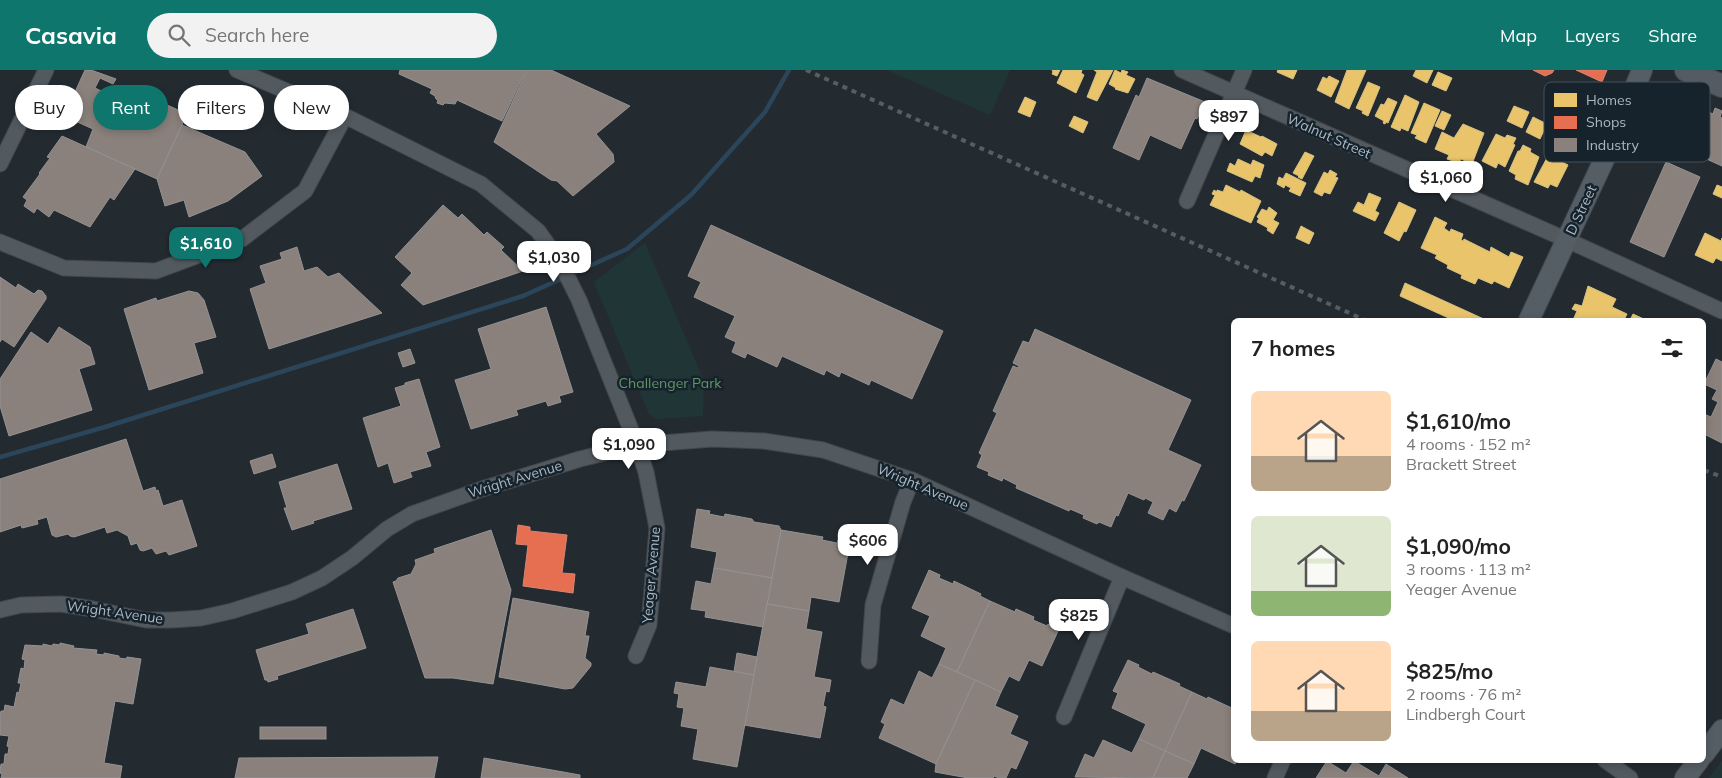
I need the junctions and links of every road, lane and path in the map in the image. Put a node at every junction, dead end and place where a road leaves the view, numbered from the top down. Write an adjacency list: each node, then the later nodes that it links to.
1 (46, 70): 14 (street)
2 (237, 70): 8 (street, Yeager Avenue)
3 (1182, 70): 10 (street, Walnut Street)
4 (1244, 70): 10 (street)
5 (1642, 70): 7 (street, D Street)
6 (1686, 70): 9 (main road)
7 (1637, 82)
8 (274, 86)
9 (1722, 86)
10 (1233, 94): 15 (street); 16 (street, Walnut Street)
11 (349, 118): 20 (street, Yeager Avenue)
12 (337, 130): 17 (street)
13 (1603, 162): 16 (street, D Street)
14 (0, 164)
15 (1187, 201)
16 (1567, 240): 18 (street, Walnut Street); 19 (street, D Street)
17 (0, 242)
18 (1722, 311)
19 (1530, 318)
20 (637, 445): 21 (street, Wright Avenue); 23 (street, Wright Avenue); 25 (street, Yeager Avenue)
21 (912, 480): 22 (street, Wright Avenue); 26 (street)
22 (1122, 577): 24 (street, Wright Avenue); 27 (street)
23 (0, 610)
24 (1231, 625)
25 (636, 656)
26 (869, 661)
27 (1064, 717)
28 (1722, 730): 29 (street)
29 (1706, 751)
30 (1282, 763): 33 (street)
31 (1609, 763): 34 (street)
32 (1697, 763): 35 (street)
33 (1276, 778)
34 (1630, 778)
35 (1685, 778)

